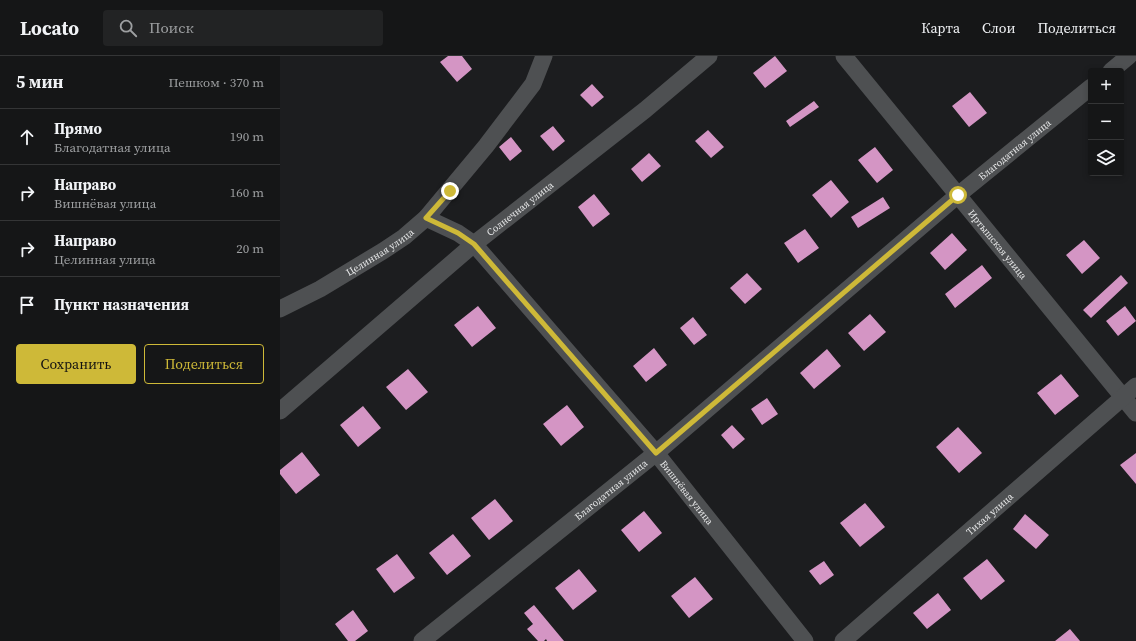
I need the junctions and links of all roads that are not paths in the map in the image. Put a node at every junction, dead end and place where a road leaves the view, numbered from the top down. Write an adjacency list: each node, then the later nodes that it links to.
1 (544, 56): 8 (street, Целинная улица)
2 (709, 56): 9 (street, Солнечная улица)
3 (844, 56): 7 (street, Иртышская улица)
4 (1129, 56): 5 (street)
5 (1115, 68)
6 (1088, 89): 7 (street, Благодатная улица)
7 (958, 195): 12 (street, Иртышская улица); 15 (street, Благодатная улица)
8 (426, 218): 9 (street, Вишнёвая улица); 10 (street, Целинная улица)
9 (474, 244): 13 (street, Солнечная улица); 15 (street, Вишнёвая улица)
10 (280, 309)
11 (1136, 386): 12 (street, Тихая улица)
12 (1123, 396): 14 (street, Иртышская улица); 18 (street, Тихая улица)
13 (280, 412)
14 (1136, 413)
15 (656, 453): 16 (street, Благодатная улица); 17 (street, Вишнёвая улица)
16 (422, 641)
17 (805, 641)
18 (843, 641)

